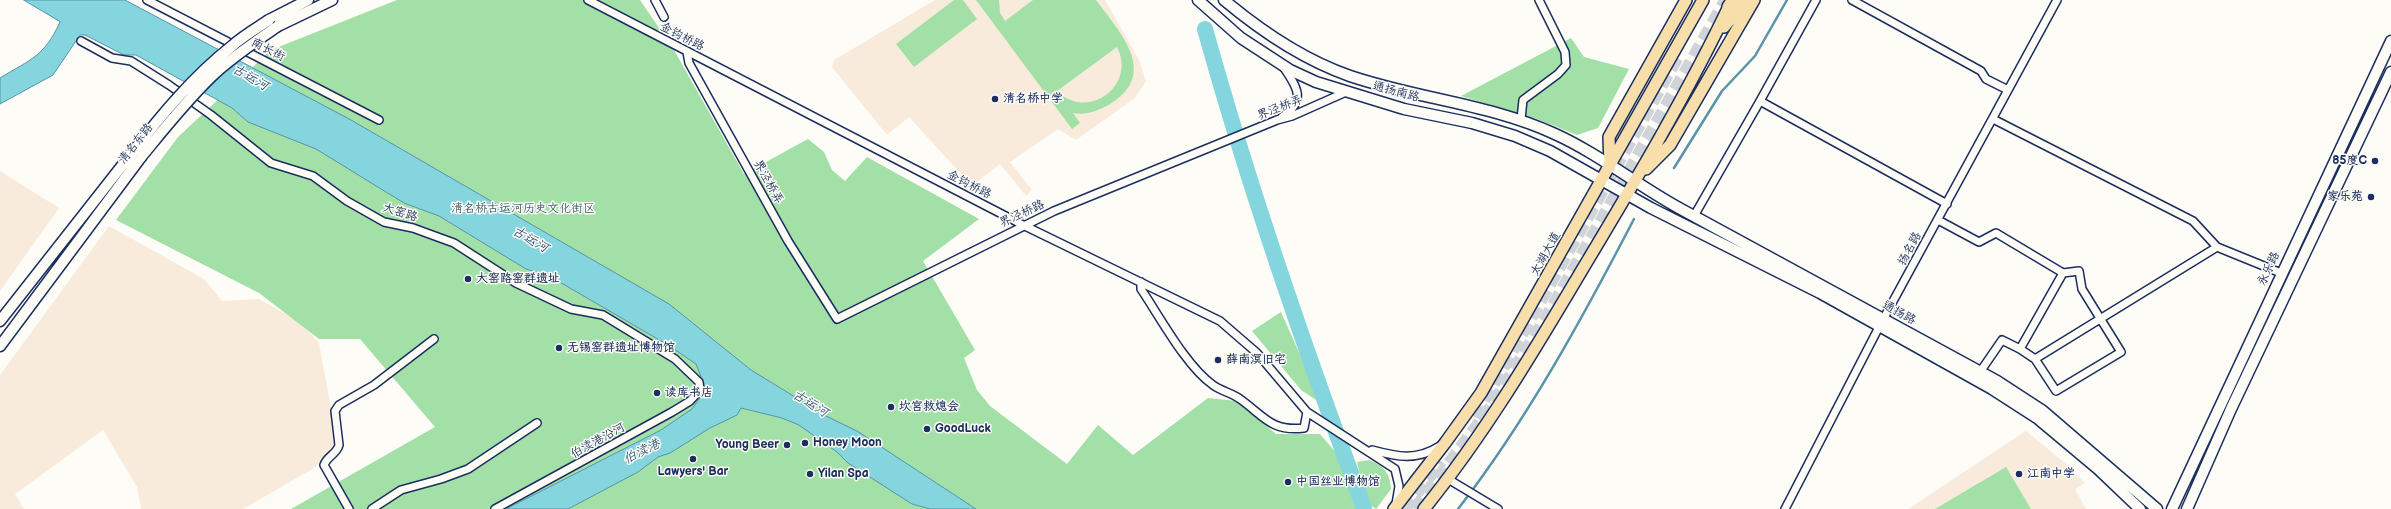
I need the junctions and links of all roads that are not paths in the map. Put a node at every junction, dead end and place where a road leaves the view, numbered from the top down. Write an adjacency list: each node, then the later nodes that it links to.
1 (147, 0): 29 (street, 南长街)
2 (308, 0): 32 (main road, 清名东路, bridge)
3 (332, 0): 32 (main road, 清名东路, bridge)
4 (588, 0): 21 (street, 金钩桥路)
5 (655, 0): 17 (street)
6 (1198, 0): 22 (main road, 通扬南路)
7 (1224, 0): 27 (main road, 通扬南路)
8 (1539, 0): 27 (street)
9 (1686, 0): 33 (main road)
10 (1703, 0): 33 (main road, 太湖大道)
11 (1746, 0): 18 (main road)
12 (1754, 0): 35 (main road)
13 (1816, 0): 26 (street)
14 (1852, 0): 24 (street)
15 (2057, 0): 24 (street, 扬名路)
16 (1732, 2): 18 (main road)
17 (664, 16)
18 (1716, 36): 35 (main road)
19 (80, 41): 54 (street, 大窑路)
20 (2391, 41): 43 (main road, 永乐路)
21 (687, 52): 40 (street, 金钩桥路); 45 (street, 界泾桥弄)
22 (1280, 63): 25 (main road, 通扬南路); 30 (street)
23 (2391, 72): 70 (main road)
24 (2008, 90): 28 (street, 扬名路)
25 (1346, 92): 30 (street, 界泾桥弄); 34 (main road, 通扬南路)
26 (1760, 101): 37 (street); 38 (street)
27 (1521, 119): 33 (main road, 通扬南路)
28 (1993, 119): 37 (street, 扬名路); 41 (street)
29 (379, 120)
30 (1277, 120): 31 (street, 界泾桥弄)
31 (1222, 143): 40 (street, 界泾桥路)
32 (136, 155): 47 (main road, 清名东路); 50 (main road, 清名东路)
33 (1610, 166): 34 (main road, 太湖大道); 35 (main road, 通扬路)
34 (1602, 181): 36 (main road, 通扬路); 57 (main road, 太湖大道)
35 (1635, 181): 36 (main road); 38 (main road, 通扬路)
36 (1627, 194): 48 (main road, 通扬路); 59 (main road)
37 (1947, 204): 39 (street, 扬名路)
38 (1694, 216): 48 (main road, 通扬路)
39 (1938, 220): 42 (street); 48 (street, 扬名路)
40 (1023, 225): 44 (street, 金钩桥路); 45 (street, 界泾桥路)
41 (2217, 247): 43 (street); 46 (street)
42 (2063, 272): 46 (street); 51 (street)
43 (2281, 273): 69 (main road, 永乐路)
44 (1142, 282): 55 (street, 金钩桥路); 55 (street)
45 (837, 318)
46 (2100, 319): 52 (street); 52 (street)
47 (0, 321)
48 (1882, 324): 53 (main road, 通扬路); 66 (street, 扬名路); 67 (main road, 通扬路)
49 (434, 339): 61 (street)
50 (0, 346)
51 (2020, 349): 52 (street); 53 (street)
52 (2035, 359)
53 (1980, 372): 68 (main road, 通扬路)
54 (699, 382): 63 (street, 伯渎港沿河)
55 (1307, 412): 58 (street, 金钩桥路)
56 (537, 423): 62 (street)
57 (1445, 443): 58 (street); 60 (main road, 太湖大道)
58 (1362, 447): 60 (street)
59 (1448, 479): 64 (main road); 65 (street)
60 (1394, 508)
61 (349, 509)
62 (372, 509)
63 (495, 509)
64 (1424, 509)
65 (1498, 509)
66 (1785, 509)
67 (2140, 509)
68 (2157, 509)
69 (2172, 509)
70 (2188, 509)

